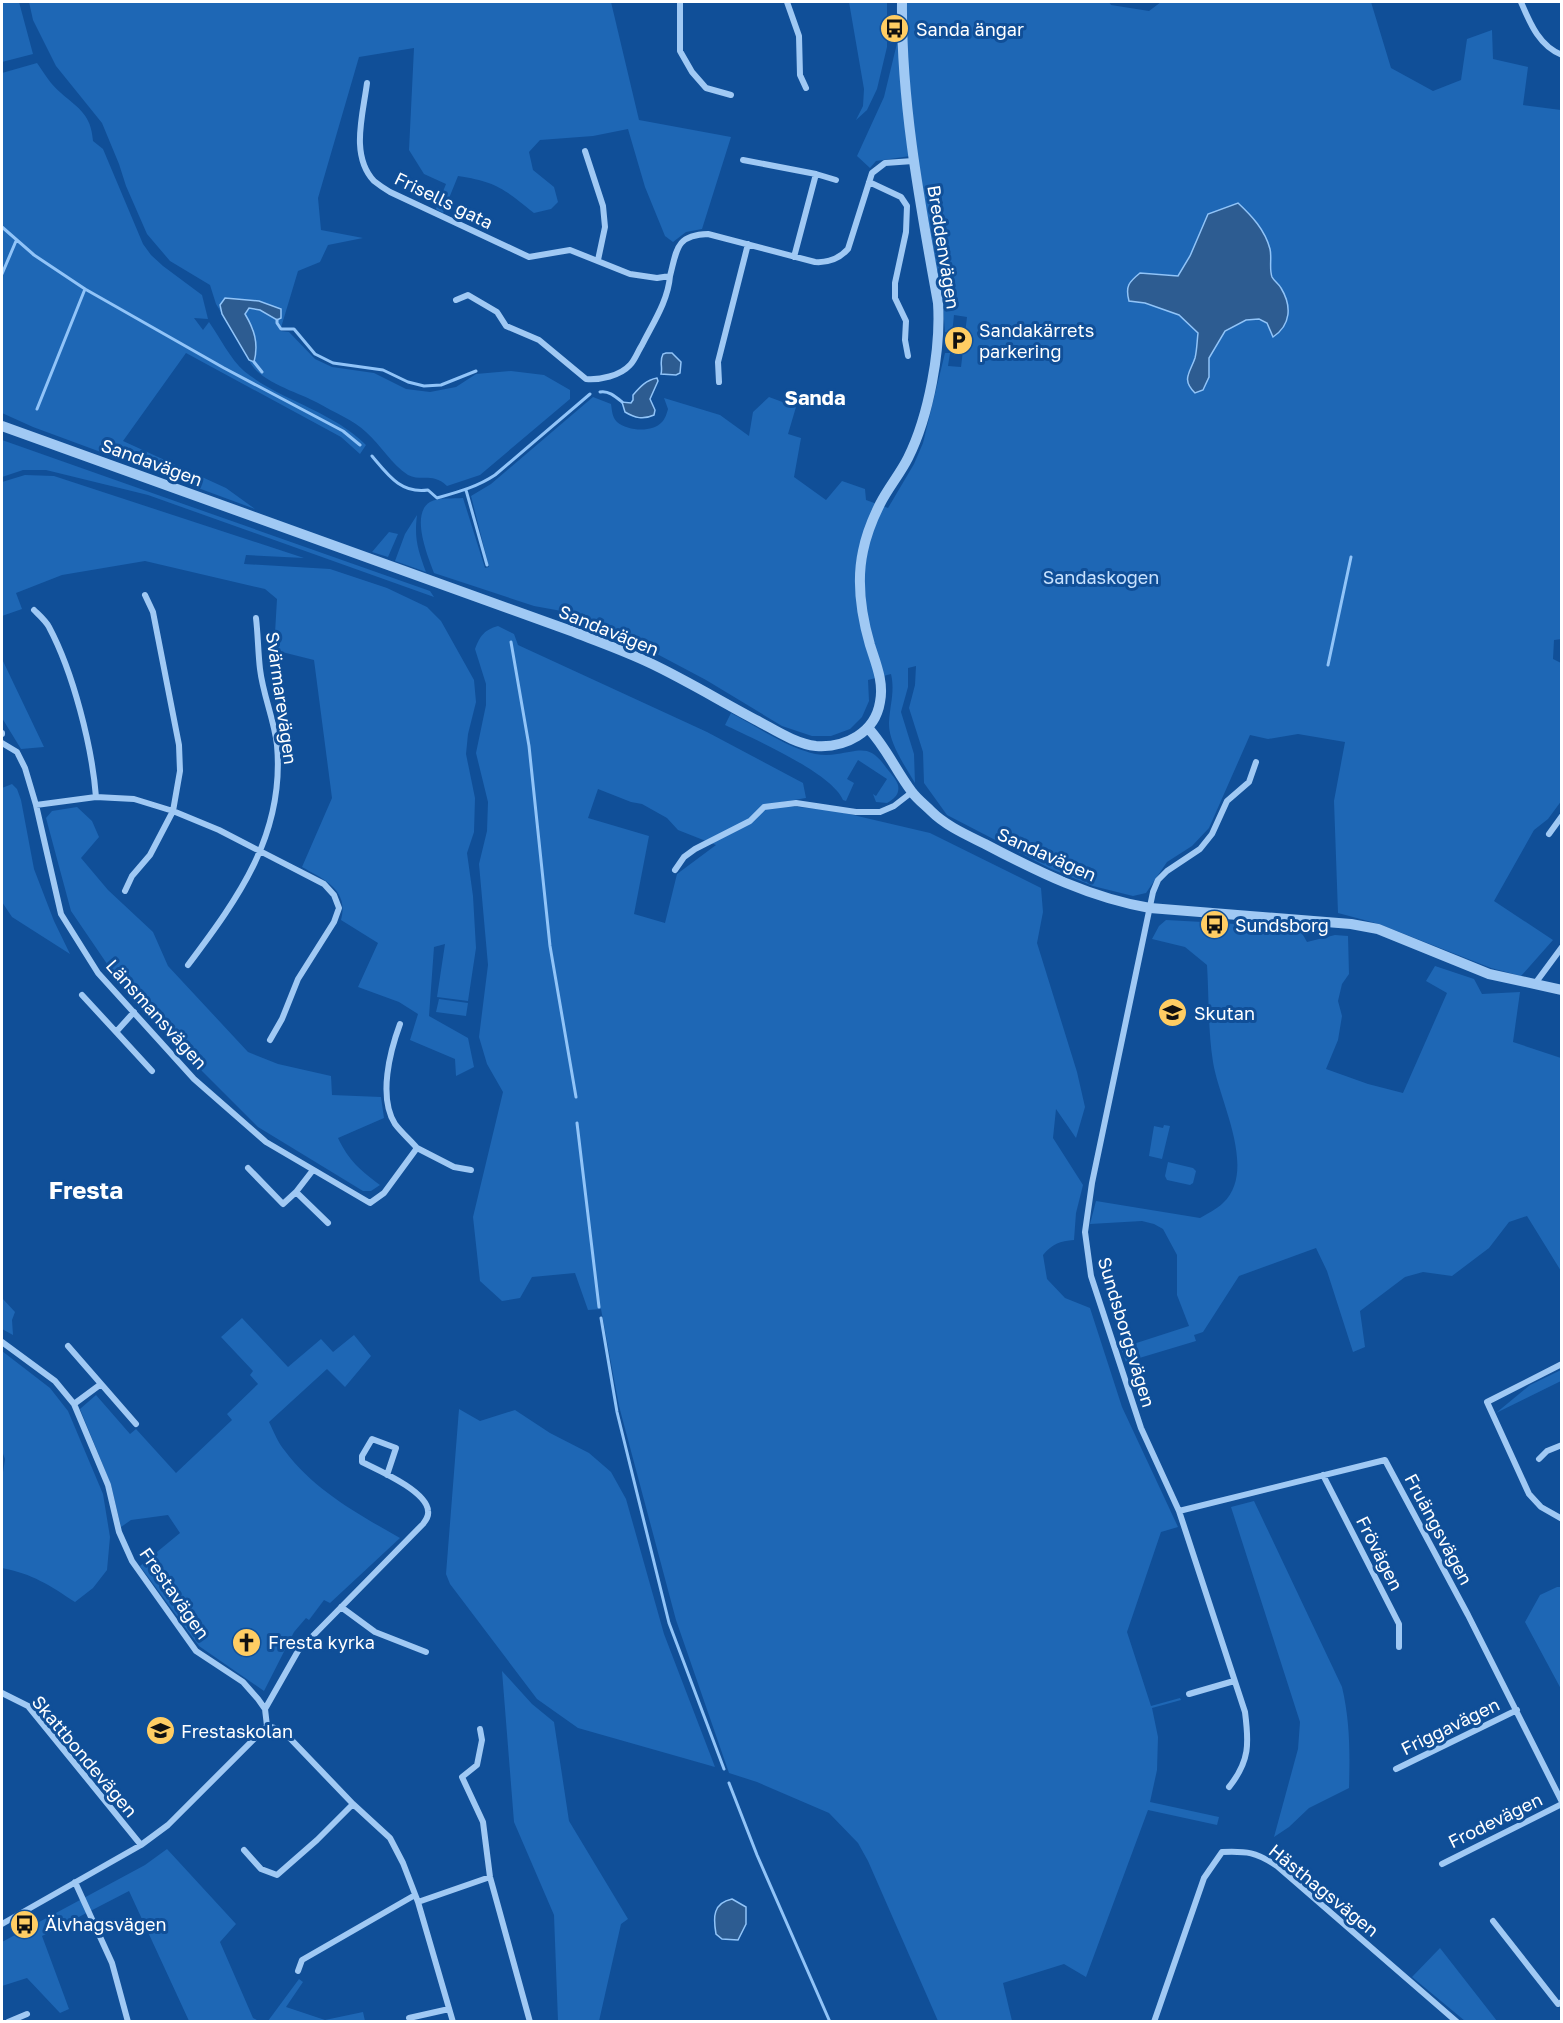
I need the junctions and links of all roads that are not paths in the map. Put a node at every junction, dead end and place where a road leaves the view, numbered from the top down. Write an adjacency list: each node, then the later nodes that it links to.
1 (680, 2): 8 (street)
2 (787, 2): 7 (street)
3 (902, 2): 11 (street, Breddenvägen)
4 (1521, 2): 5 (street)
5 (1562, 56)
6 (367, 83): 17 (street, Frisells gata)
7 (806, 88)
8 (731, 95)
9 (585, 151): 17 (street)
10 (743, 160): 12 (street)
11 (913, 161): 14 (street); 26 (street, Breddenvägen)
12 (816, 174): 13 (street); 16 (street)
13 (836, 180)
14 (869, 182): 16 (street); 20 (street)
15 (748, 244): 16 (street); 18 (street); 21 (street)
16 (794, 257)
17 (598, 260): 18 (street, Frisells gata)
18 (670, 276): 19 (street)
19 (456, 300)
20 (908, 356)
21 (719, 382)
22 (2, 426): 26 (street, Sandavägen)
23 (145, 595): 32 (street)
24 (34, 610): 30 (street)
25 (256, 618): 35 (street, Svärmarevägen)
26 (868, 728): 29 (street, Sandavägen)
27 (2, 742): 31 (street, Länsmansvägen)
28 (1256, 762): 38 (street)
29 (912, 792): 36 (street); 38 (street, Sandavägen)
30 (96, 797): 31 (street); 32 (street)
31 (36, 806): 44 (street, Länsmansvägen)
32 (173, 811): 35 (street); 37 (street)
33 (1562, 816): 34 (street)
34 (1549, 834)
35 (260, 852): 40 (street, Svärmarevägen); 47 (street)
36 (675, 870)
37 (125, 891)
38 (1150, 908): 41 (street, Sandavägen); 65 (street, Sundsborgsvägen)
39 (1562, 946): 41 (street)
40 (188, 965)
41 (1534, 985): 42 (street, Sandavägen)
42 (1562, 990)
43 (82, 995): 46 (street)
44 (134, 1012): 46 (street); 51 (street, Länsmansvägen)
45 (400, 1024): 49 (street)
46 (116, 1032): 48 (street)
47 (270, 1040)
48 (152, 1071)
49 (417, 1148): 51 (street, Länsmansvägen); 52 (street)
50 (248, 1168): 53 (street)
51 (313, 1170): 53 (street)
52 (471, 1170)
53 (296, 1192): 54 (street)
54 (328, 1223)
55 (2, 1341): 59 (street, Frestavägen)
56 (68, 1346): 58 (street)
57 (1562, 1364): 66 (street)
58 (101, 1384): 59 (street); 60 (street)
59 (74, 1404): 73 (street, Frestavägen)
60 (136, 1424)
61 (1562, 1444): 62 (street)
62 (1539, 1459)
63 (387, 1474): 63 (street); 67 (street)
64 (1323, 1475): 65 (street, Fruängsvägen); 68 (street, Frövägen); 74 (street, Fruängsvägen)
65 (1179, 1511): 70 (street, Sundsborgsvägen)
66 (1562, 1519)
67 (341, 1607): 69 (street); 73 (street)
68 (1399, 1647)
69 (426, 1652)
70 (1234, 1681): 72 (street); 78 (street, Sundsborgsvägen)
71 (2, 1692): 81 (street, Skattbondevägen)
72 (1190, 1694)
73 (265, 1709): 75 (street)
74 (1517, 1710): 77 (street, Friggavägen); 80 (street, Fruängsvägen)
75 (267, 1726): 79 (street); 81 (street)
76 (480, 1729): 84 (street)
77 (1396, 1769)
78 (1229, 1787)
79 (353, 1803): 82 (street); 86 (street)
80 (1562, 1803): 83 (street, Frodevägen)
81 (141, 1845): 85 (street)
82 (244, 1850)
83 (1442, 1864)
84 (490, 1877): 87 (street); 98 (street)
85 (75, 1882): 89 (street); 96 (street)
86 (415, 1894): 87 (street); 90 (street)
87 (418, 1902): 92 (street)
88 (1493, 1921): 91 (street)
89 (2, 1924)
90 (298, 1971)
91 (1562, 2002)
92 (449, 2009): 94 (street); 97 (street)
93 (27, 2014): 95 (street)
94 (409, 2018)
95 (8, 2022)
96 (128, 2022)
97 (453, 2022)
98 (530, 2022)
99 (1154, 2022): 100 (street, Hästhagsvägen)
100 (1457, 2022)

